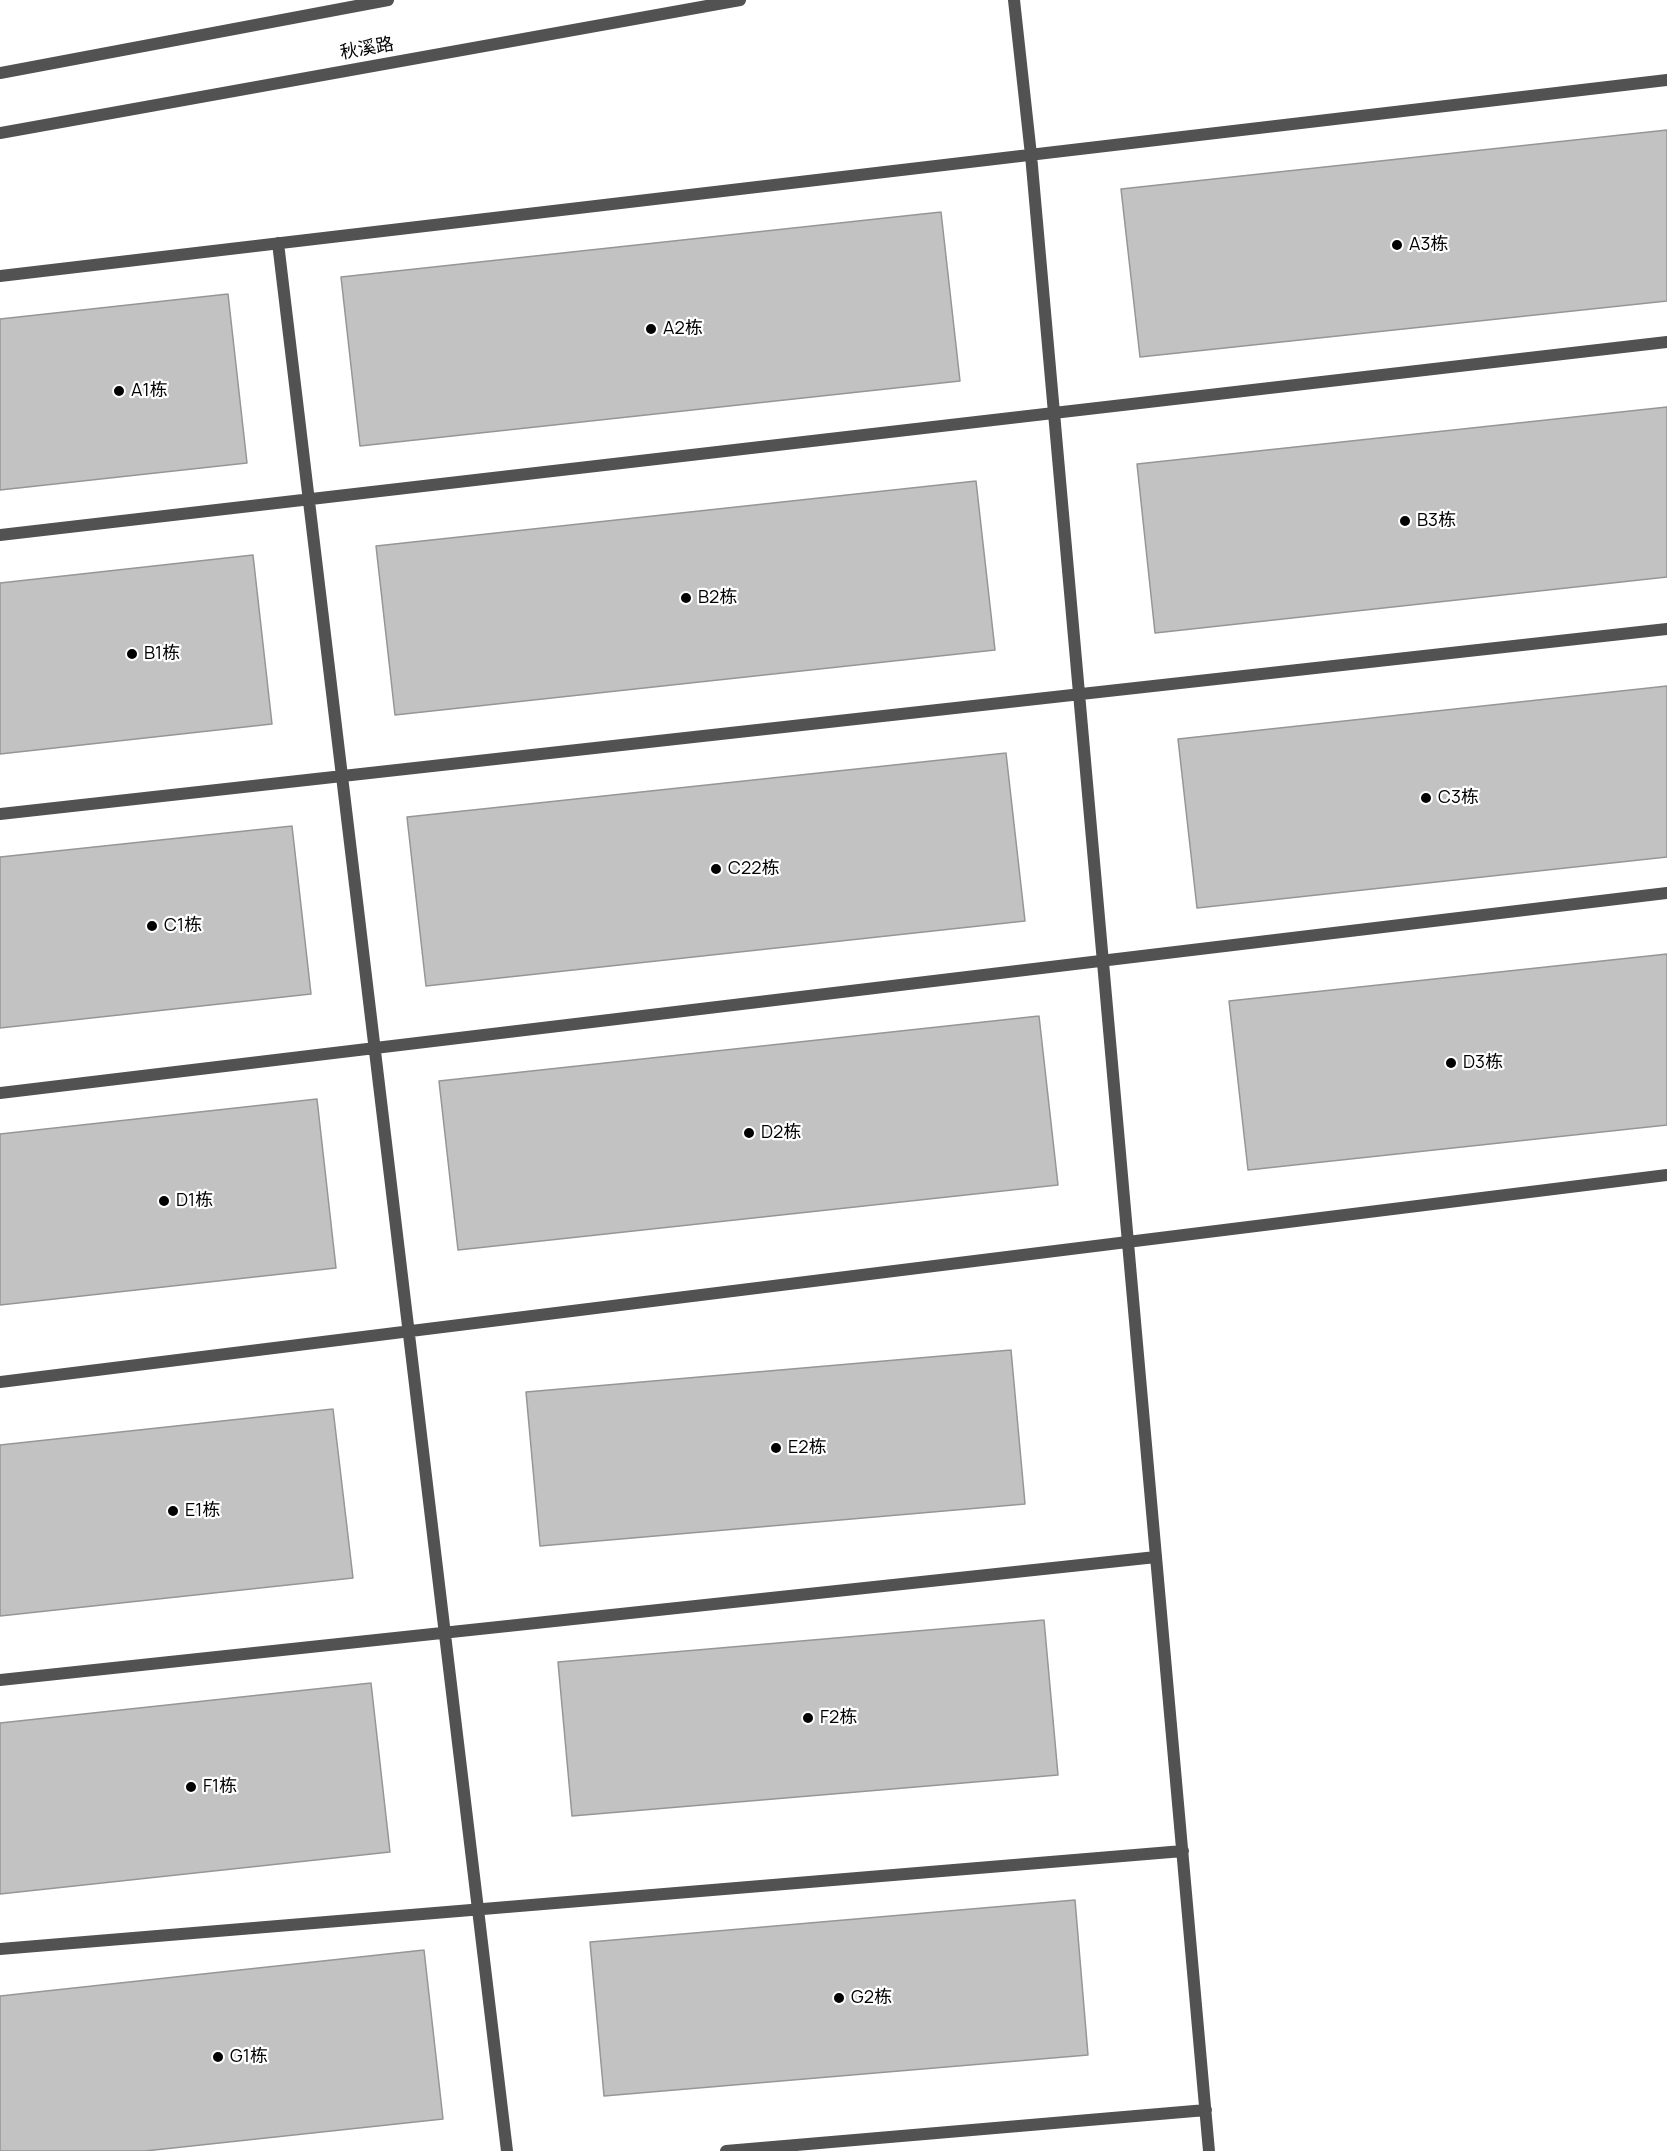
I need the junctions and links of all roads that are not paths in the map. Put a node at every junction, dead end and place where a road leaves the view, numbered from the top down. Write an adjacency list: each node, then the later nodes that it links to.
1 (388, 0): 4 (street)
2 (740, 0): 6 (street, 秋溪路)
3 (1014, 0): 7 (street)
4 (0, 73)
5 (1667, 80): 7 (street)
6 (0, 133)
7 (1031, 155): 8 (street); 11 (street)
8 (278, 243): 9 (street); 12 (street)
9 (0, 276)
10 (1667, 342): 11 (street)
11 (1054, 413): 12 (street); 15 (street)
12 (308, 499): 13 (street); 16 (street)
13 (0, 535)
14 (1667, 629): 15 (street)
15 (1079, 694): 16 (street); 19 (street)
16 (342, 776): 17 (street); 20 (street)
17 (0, 813)
18 (1667, 893): 19 (street)
19 (1103, 960): 20 (street); 23 (street)
20 (374, 1048): 21 (street); 24 (street)
21 (0, 1093)
22 (1667, 1175): 23 (street)
23 (1128, 1242): 24 (street); 26 (street)
24 (409, 1332): 25 (street); 27 (street)
25 (0, 1382)
26 (1156, 1557): 27 (street); 29 (street)
27 (445, 1633): 28 (street); 30 (street)
28 (0, 1680)
29 (1183, 1851): 30 (street); 32 (street)
30 (478, 1909): 31 (street); 33 (street)
31 (0, 1949)
32 (1206, 2110): 34 (street); 35 (street)
33 (507, 2151)
34 (726, 2151)
35 (1209, 2151)

